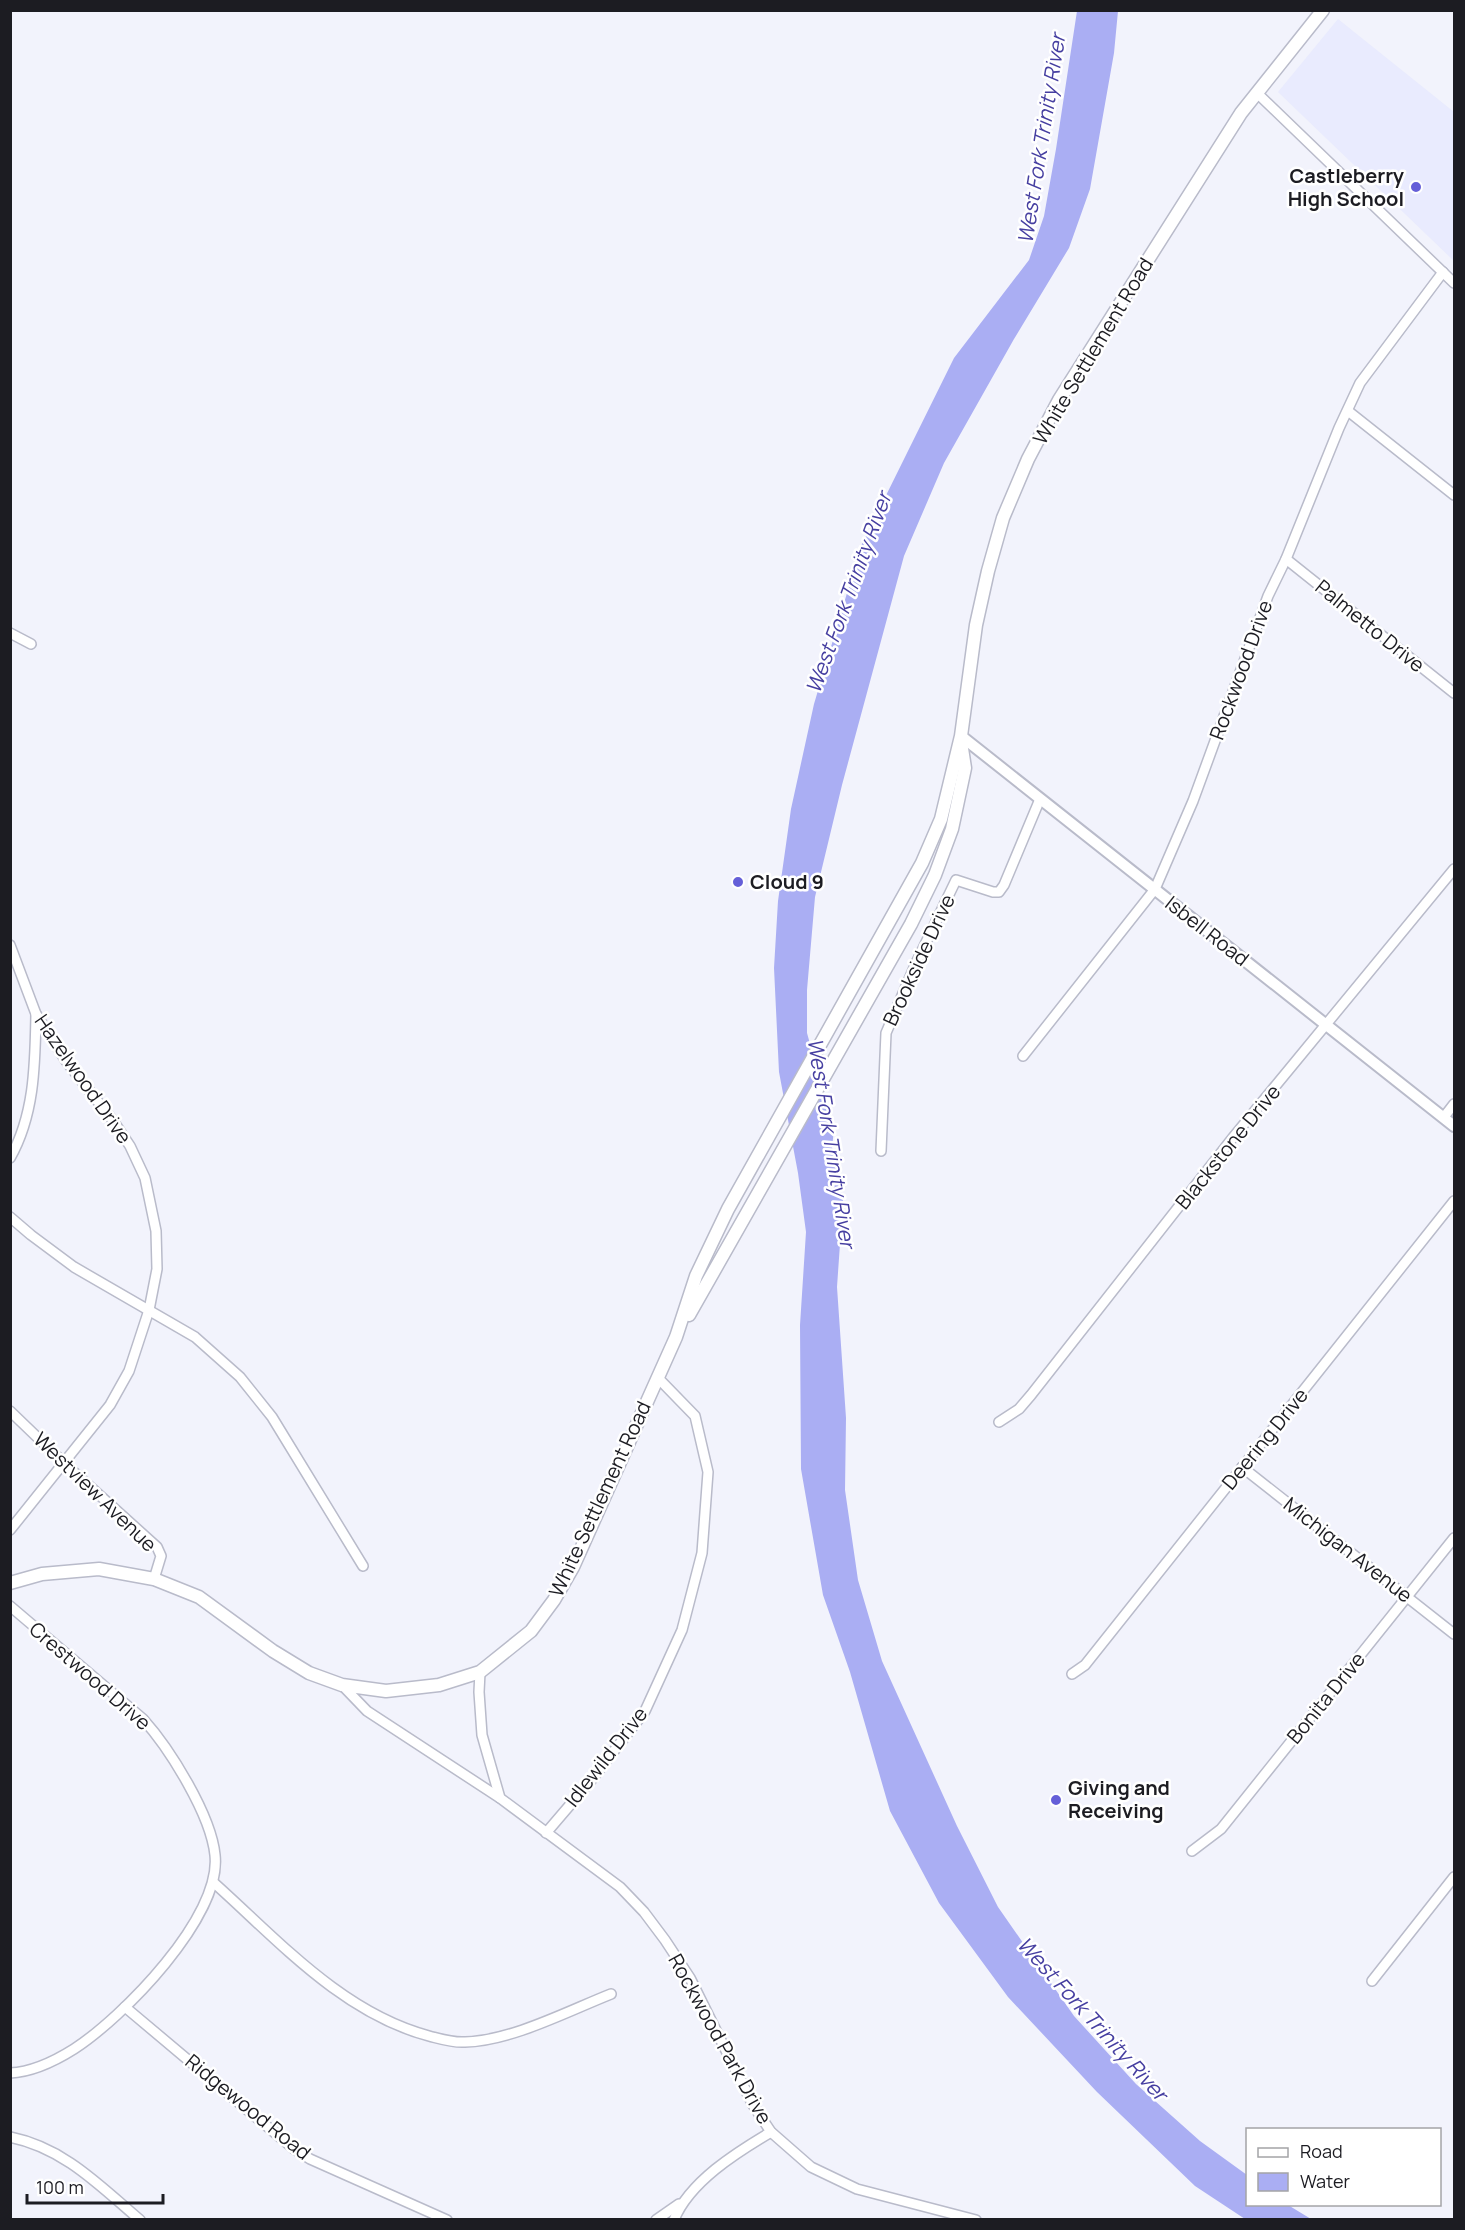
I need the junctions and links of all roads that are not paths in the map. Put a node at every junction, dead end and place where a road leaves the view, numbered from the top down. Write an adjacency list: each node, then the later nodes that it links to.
1 (1323, 10): 2 (main road, White Settlement Road)
2 (1257, 93): 3 (street); 11 (main road, White Settlement Road)
3 (1443, 272): 4 (street); 5 (street, Rockwood Drive)
4 (1455, 283)
5 (1348, 411): 6 (street); 7 (street, Rockwood Drive)
6 (1455, 495)
7 (1287, 559): 10 (street, Palmetto Drive); 14 (street, Rockwood Drive)
8 (10, 633): 9 (street)
9 (32, 644)
10 (1455, 693)
11 (961, 736): 12 (street, Isbell Road); 27 (main road, White Settlement Road); 27 (main road, White Settlement Road)
12 (1040, 799): 14 (street, Isbell Road); 22 (street, Brookside Drive)
13 (1455, 869): 17 (street, Blackstone Drive)
14 (1155, 889): 17 (street, Isbell Road); 18 (street, Rockwood Drive)
15 (10, 945): 16 (street, Hazelwood Drive)
16 (36, 1014): 23 (street); 26 (street, Hazelwood Drive)
17 (1326, 1025): 20 (street, Isbell Road); 30 (street, Blackstone Drive)
18 (1023, 1056)
19 (1455, 1104): 20 (street)
20 (1444, 1118): 21 (street, Isbell Road)
21 (1455, 1126)
22 (881, 1151)
23 (10, 1158)
24 (1455, 1201): 32 (street, Deering Drive)
25 (10, 1217): 26 (street)
26 (149, 1310): 31 (street, Hazelwood Drive); 35 (street)
27 (676, 1337): 28 (main road, White Settlement Road)
28 (658, 1377): 41 (main road, White Settlement Road); 45 (street, Idlewild Drive)
29 (10, 1411): 31 (street, Westview Avenue)
30 (999, 1422)
31 (65, 1464): 33 (street, Hazelwood Drive); 36 (street, Westview Avenue)
32 (1242, 1467): 38 (street, Michigan Avenue); 42 (street, Deering Drive)
33 (10, 1530)
34 (1455, 1538): 38 (street, Bonita Drive)
35 (363, 1566)
36 (154, 1579): 37 (main road, White Settlement Road); 43 (main road, White Settlement Road)
37 (10, 1583)
38 (1407, 1597): 40 (street, Michigan Avenue); 46 (street, Bonita Drive)
39 (10, 1606): 48 (street, Crestwood Drive)
40 (1455, 1634)
41 (480, 1672): 43 (main road, White Settlement Road); 44 (street)
42 (1072, 1674)
43 (342, 1685): 44 (street, Rockwood Park Drive)
44 (500, 1798): 45 (street, Rockwood Park Drive)
45 (546, 1833): 53 (street, Rockwood Park Drive)
46 (1192, 1851)
47 (1455, 1877): 49 (street)
48 (213, 1882): 50 (street); 51 (street, Crestwood Drive)
49 (1372, 1981)
50 (611, 1994)
51 (125, 2007): 52 (street, Crestwood Drive); 57 (street, Ridgewood Road)
52 (10, 2073)
53 (771, 2132): 55 (street); 60 (street, Rockwood Park Drive)
54 (10, 2137): 56 (street)
55 (680, 2204): 58 (street); 59 (street)
56 (140, 2220)
57 (447, 2220)
58 (656, 2220)
59 (674, 2220)
60 (976, 2220)

